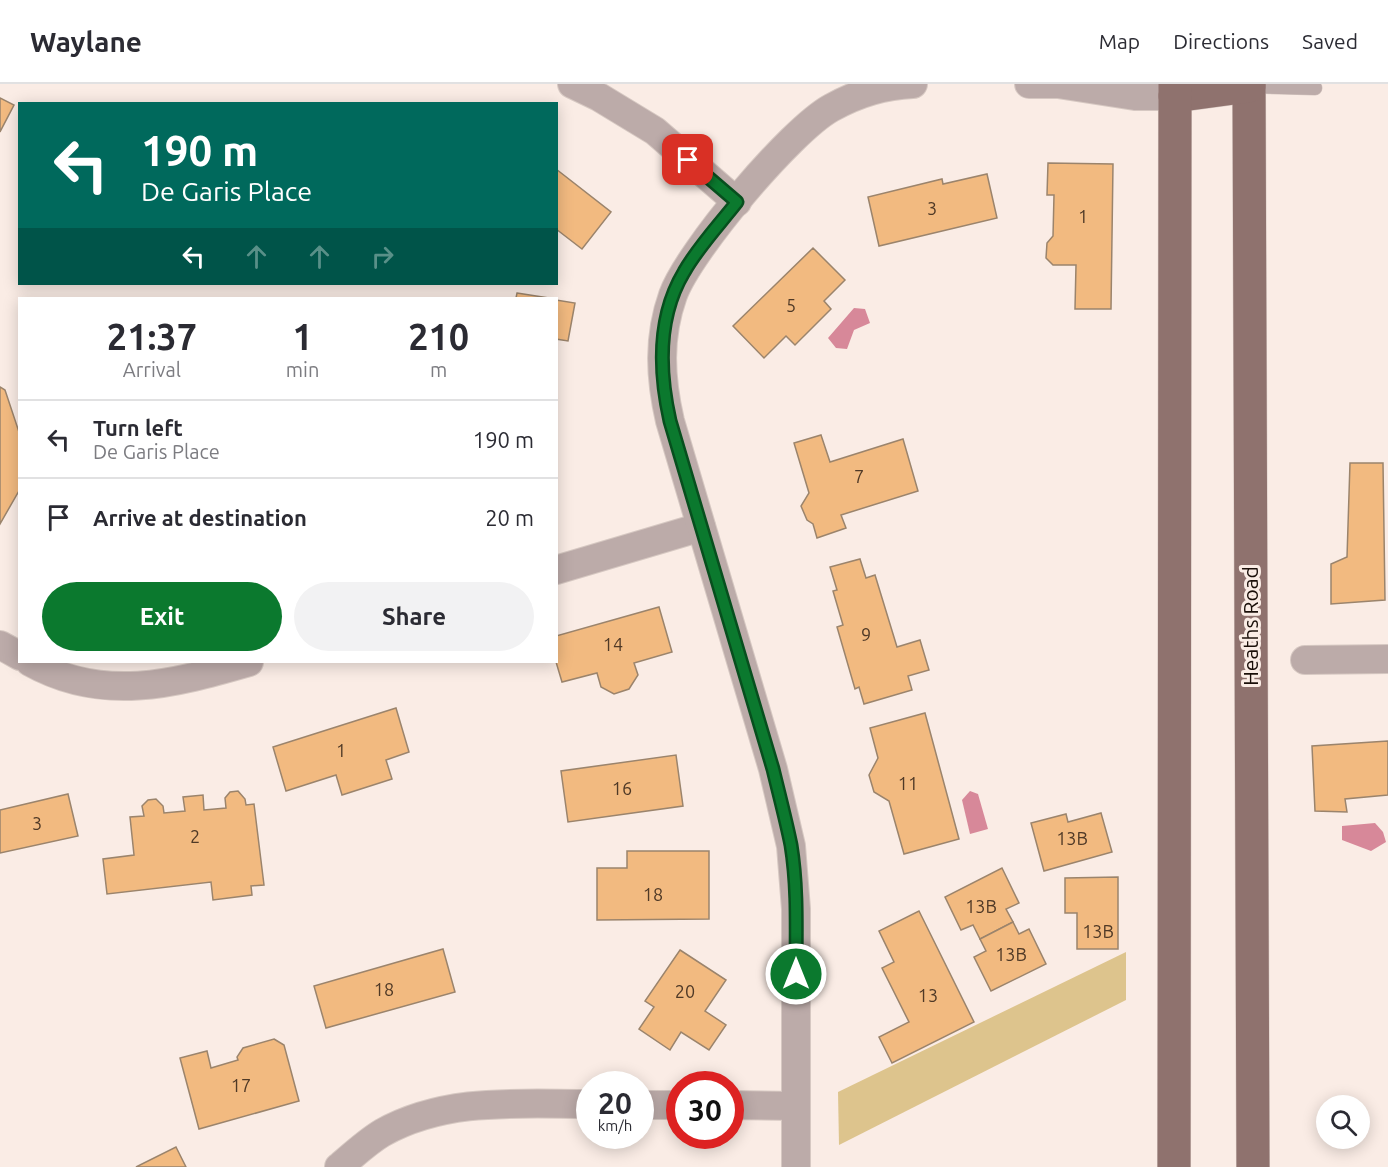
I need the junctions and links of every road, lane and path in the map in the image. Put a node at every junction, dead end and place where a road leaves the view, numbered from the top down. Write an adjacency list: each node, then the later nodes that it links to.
1 (572, 84): 8 (street)
2 (913, 84): 8 (street)
3 (1029, 84): 4 (street)
4 (1060, 84): 7 (street)
5 (1244, 85): 6 (lane); 7 (main road); 17 (main road, Heaths Road)
6 (1315, 88)
7 (1175, 90): 23 (main road)
8 (737, 202): 9 (street)
9 (701, 527): 10 (street); 20 (street)
10 (558, 569)
11 (0, 645): 12 (street)
12 (18, 655)
13 (1388, 658): 14 (street)
14 (1305, 660)
15 (32, 663): 16 (street)
16 (246, 663)
17 (1252, 1044): 24 (main road, Heaths Road); 25 (lane)
18 (576, 1104): 21 (street)
19 (744, 1105): 20 (street)
20 (796, 1106): 22 (street)
21 (339, 1167)
22 (796, 1167)
23 (1174, 1167)
24 (1253, 1167)
25 (1263, 1167)

